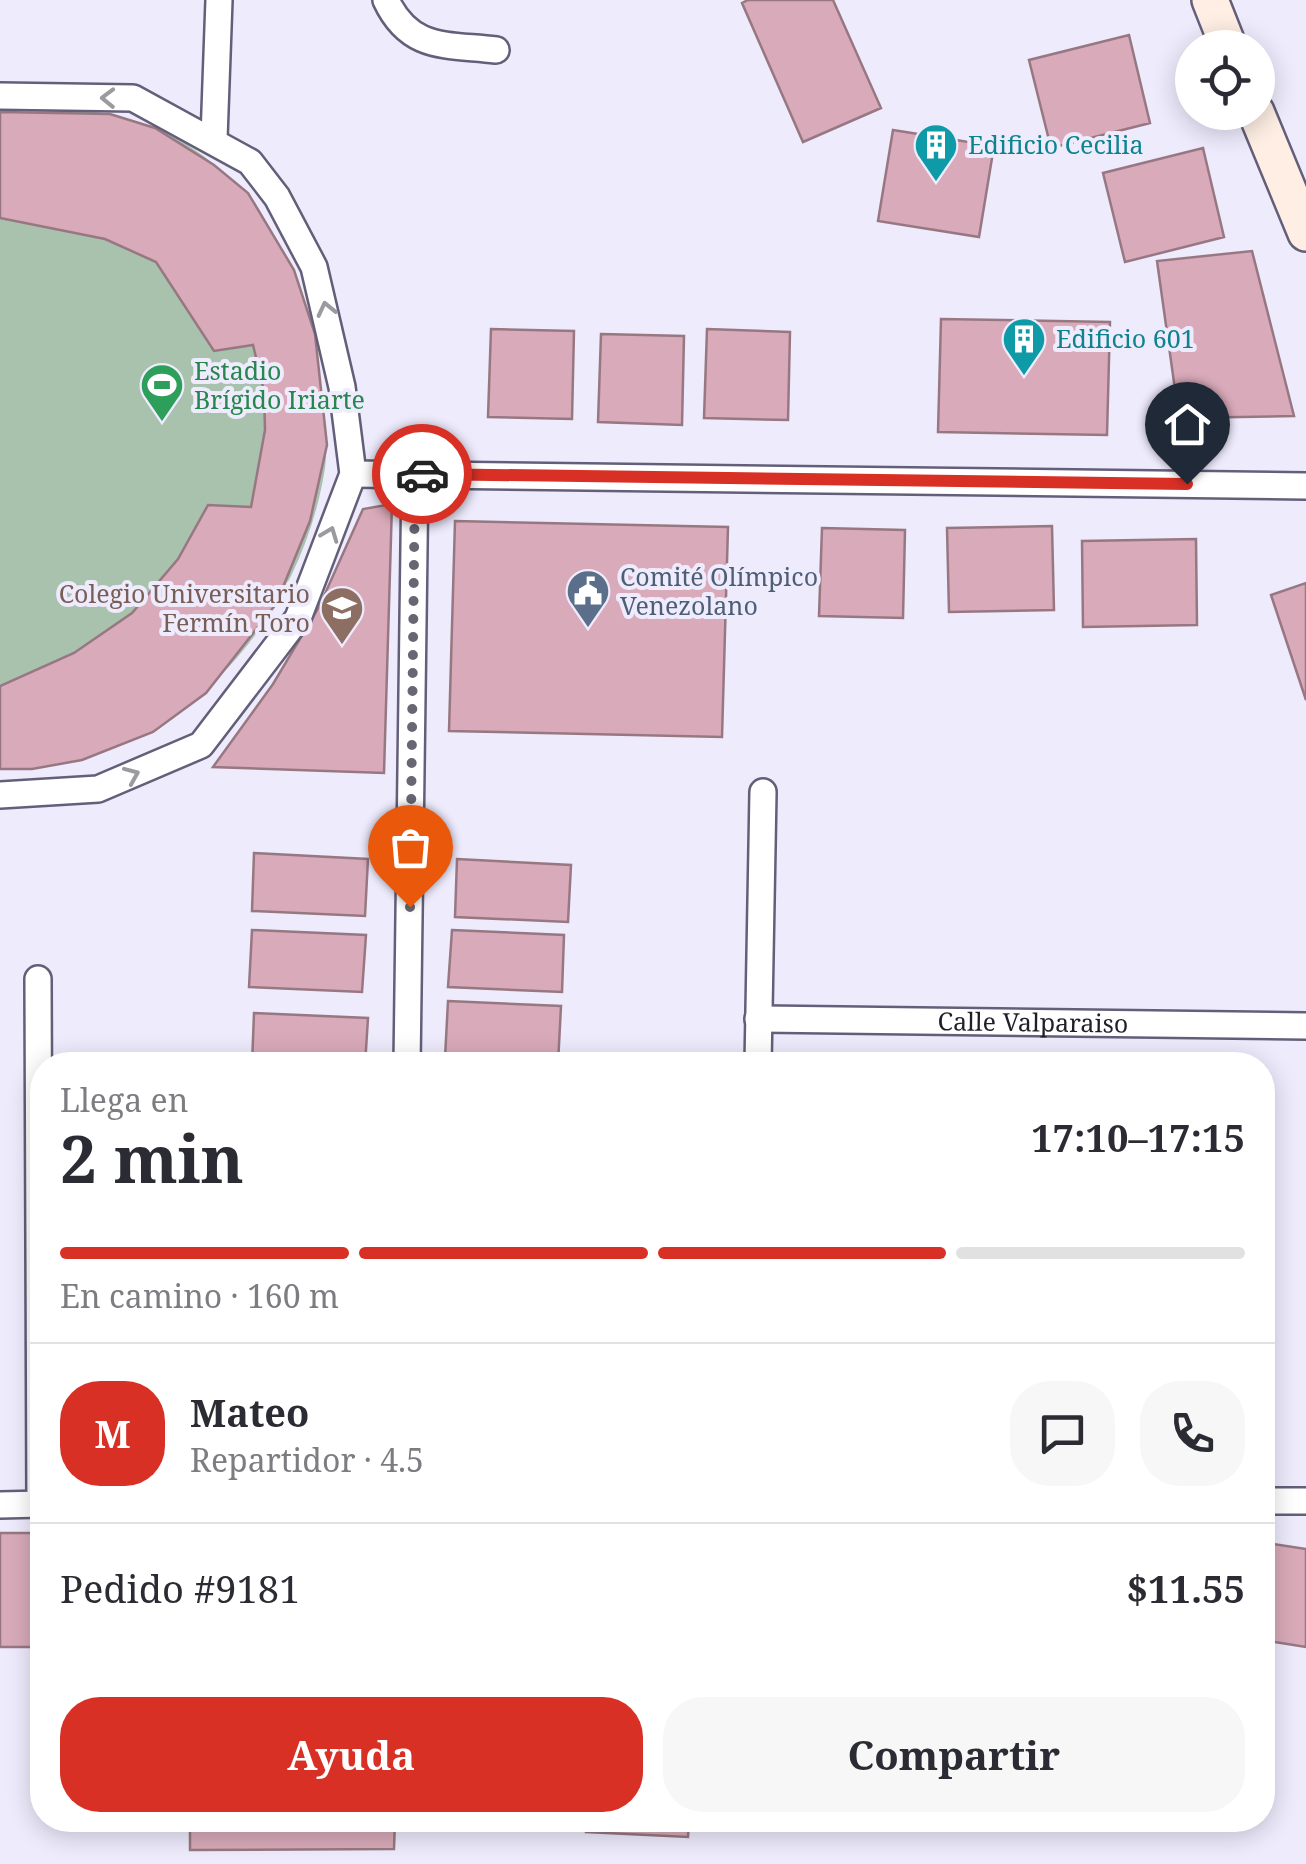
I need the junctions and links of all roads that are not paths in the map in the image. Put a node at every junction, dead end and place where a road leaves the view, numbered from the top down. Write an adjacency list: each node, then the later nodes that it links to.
1 (219, 0): 8 (street)
2 (386, 0): 5 (street)
3 (1210, 0): 4 (main road)
4 (1222, 30)
5 (496, 50)
6 (0, 96): 8 (street, one-way to 6)
7 (1263, 130): 9 (main road)
8 (214, 138): 10 (street, one-way to 8)
9 (1306, 233)
10 (353, 474): 11 (street); 14 (street, one-way to 10)
11 (415, 474): 12 (street); 19 (street)
12 (1306, 486)
13 (763, 792): 16 (street)
14 (0, 796)
15 (38, 978): 18 (street)
16 (758, 1018): 17 (street, Calle Valparaiso); 20 (street)
17 (1306, 1026)
18 (38, 1052)
19 (408, 1052)
20 (758, 1052)
21 (1275, 1501): 22 (street)
22 (1306, 1502)
23 (30, 1504): 24 (street)
24 (0, 1505)

